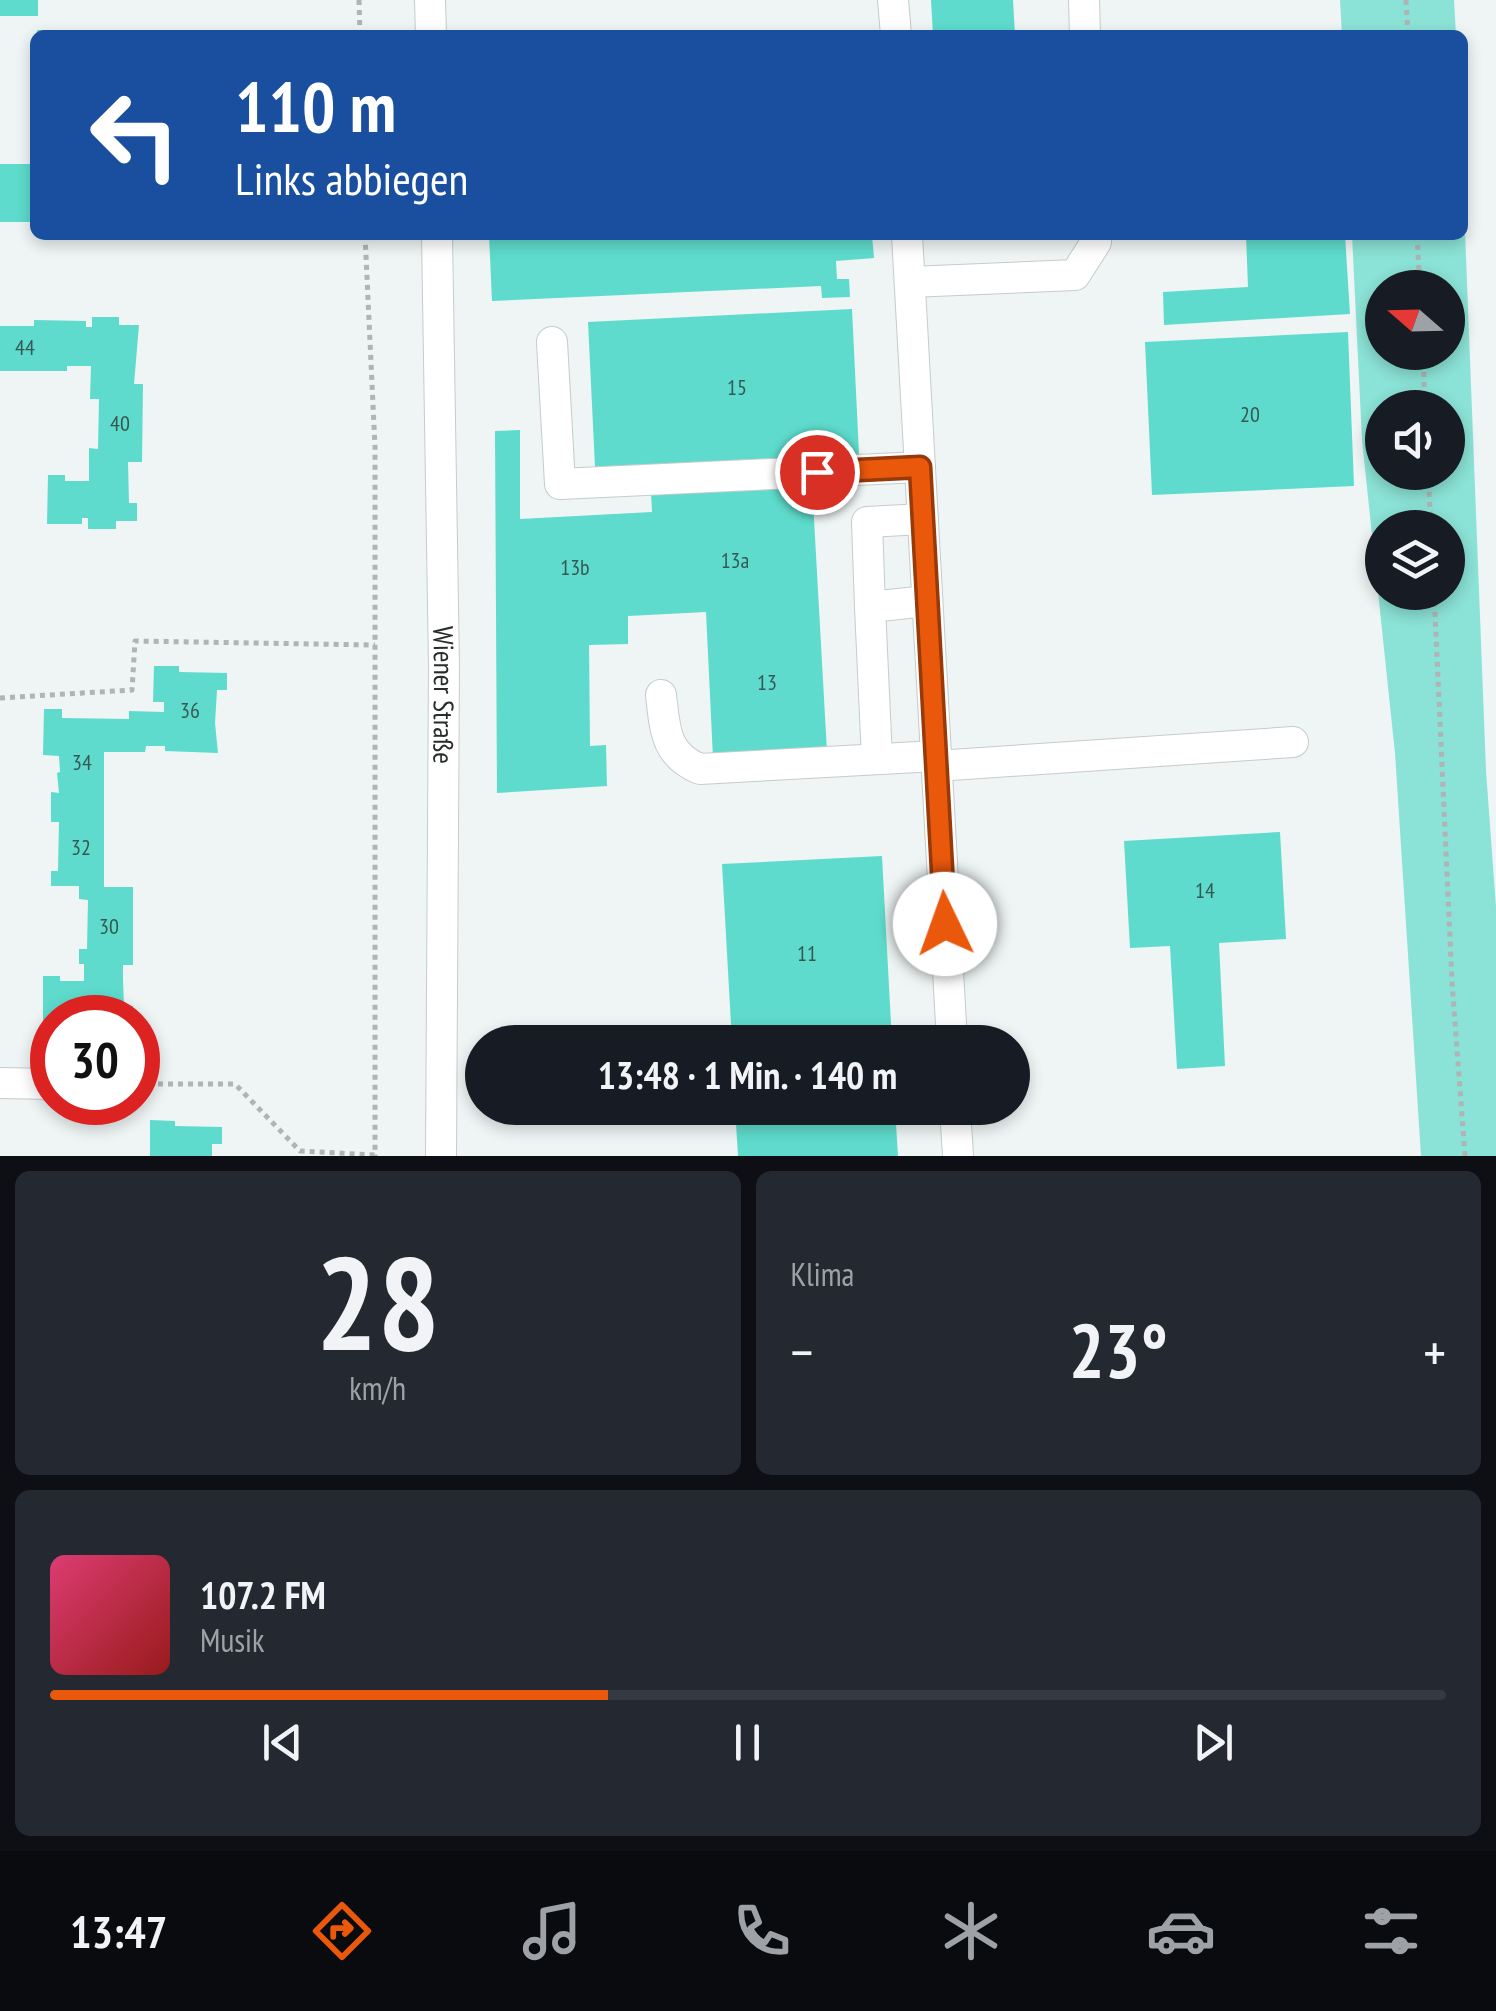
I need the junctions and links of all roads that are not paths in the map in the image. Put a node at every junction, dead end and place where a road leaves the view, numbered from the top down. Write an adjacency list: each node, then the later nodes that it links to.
1 (430, 0): 4 (street)
2 (894, 0): 5 (street)
3 (1084, 0): 6 (street)
4 (431, 30)
5 (896, 30)
6 (1086, 30)
7 (437, 240): 24 (street, Wiener Straße)
8 (907, 240): 10 (street)
9 (1096, 240): 10 (street)
10 (910, 282): 12 (street)
11 (552, 342): 12 (street)
12 (920, 467): 13 (street)
13 (923, 519): 14 (street); 15 (street)
14 (928, 601): 15 (street); 19 (street)
15 (870, 607): 18 (street)
16 (662, 695): 18 (street)
17 (1293, 742): 19 (street)
18 (877, 759): 19 (street)
19 (936, 761): 20 (street)
20 (951, 1025)
21 (0, 1083): 22 (street)
22 (30, 1084)
23 (957, 1125): 25 (street)
24 (441, 1156)
25 (958, 1156)

